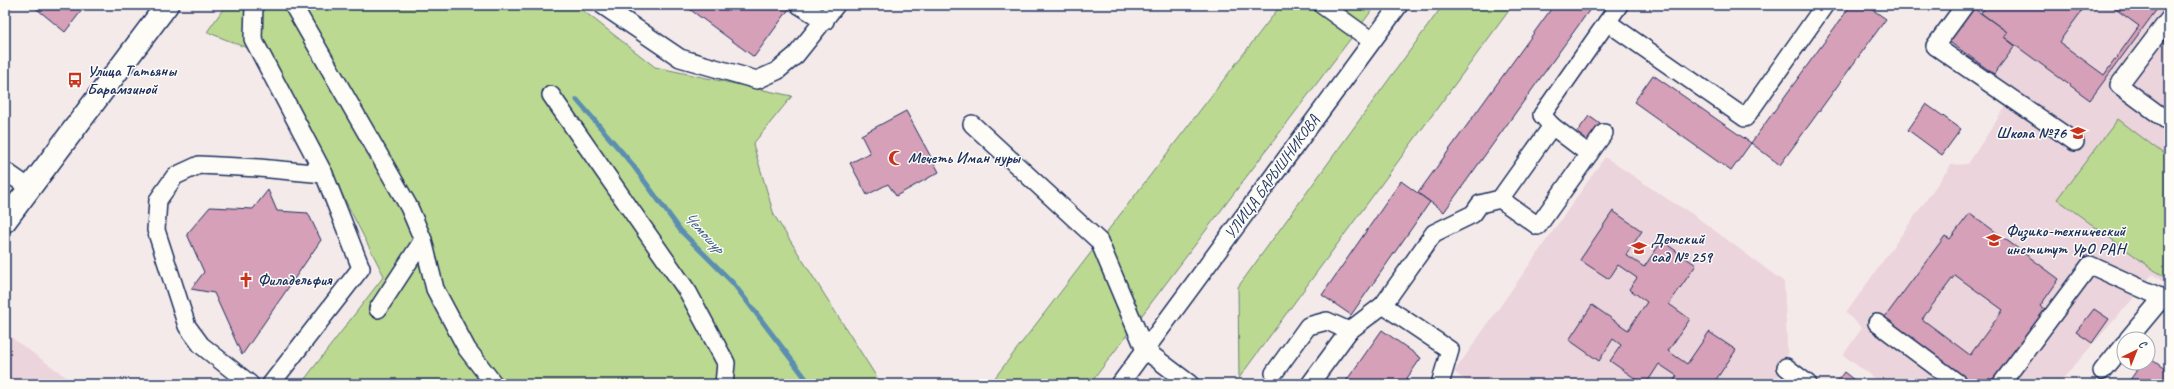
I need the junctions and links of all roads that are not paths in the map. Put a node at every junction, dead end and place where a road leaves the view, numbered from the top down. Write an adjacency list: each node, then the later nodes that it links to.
1 (166, 5): 25 (main road)
2 (254, 5): 24 (street)
3 (293, 5): 28 (street)
4 (602, 5): 13 (street)
5 (799, 5): 13 (street)
6 (836, 5): 13 (street)
7 (1322, 5): 15 (street)
8 (1399, 5): 15 (street, УЛИЦА БАРЫШНИКОВА)
9 (1618, 5): 14 (street)
10 (1965, 5): 21 (street)
11 (1824, 6): 14 (street)
12 (2169, 19): 17 (street)
13 (825, 21)
14 (1607, 22): 19 (street)
15 (1372, 41): 35 (street, УЛИЦА БАРЫШНИКОВА)
16 (551, 95): 43 (street)
17 (2169, 122)
18 (972, 124): 35 (street)
19 (1552, 126): 22 (street); 26 (street)
20 (1604, 133): 22 (street)
21 (2075, 142)
22 (1589, 154): 26 (street)
23 (5, 170): 25 (street)
24 (324, 174): 40 (street); 41 (street)
25 (31, 189): 27 (main road)
26 (1500, 198): 30 (street)
27 (5, 221)
28 (423, 240): 31 (street); 42 (street)
29 (2166, 299): 34 (street); 50 (street)
30 (1383, 305): 33 (street); 47 (street)
31 (378, 309)
32 (1877, 323): 49 (street)
33 (1349, 331): 39 (street); 46 (street)
34 (2136, 331)
35 (1145, 350): 44 (street, УЛИЦА БАРЫШНИКОВА); 45 (street)
36 (2116, 354): 38 (street)
37 (1786, 367): 48 (street)
38 (2102, 371)
39 (1274, 373)
40 (250, 384)
41 (271, 384)
42 (494, 384)
43 (724, 384)
44 (1120, 384)
45 (1190, 384)
46 (1310, 384)
47 (1440, 384)
48 (1808, 384)
49 (1959, 384)
50 (2001, 384)

